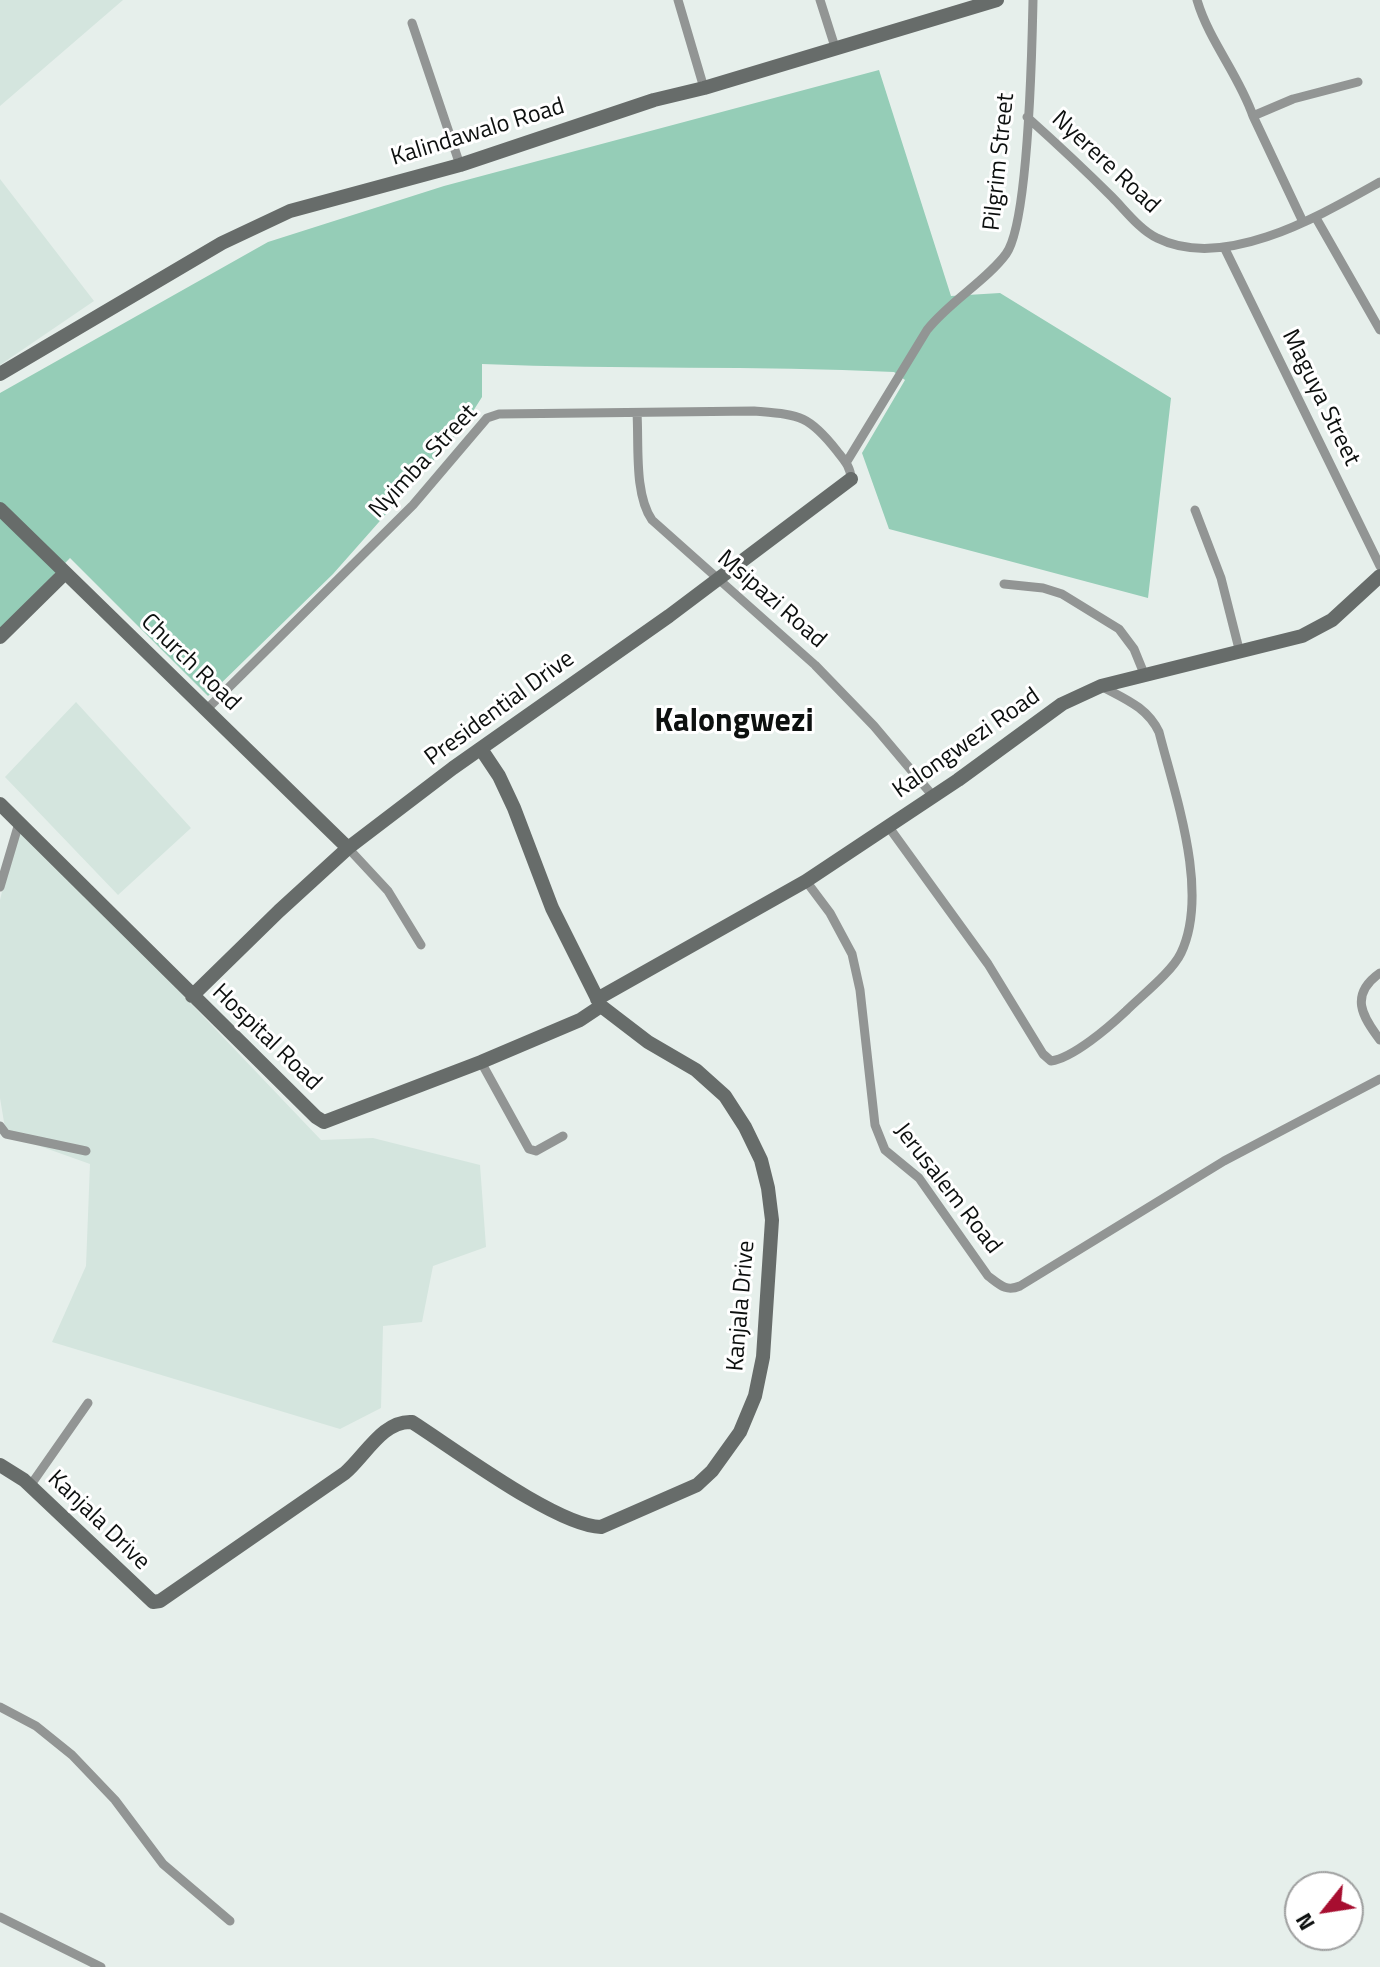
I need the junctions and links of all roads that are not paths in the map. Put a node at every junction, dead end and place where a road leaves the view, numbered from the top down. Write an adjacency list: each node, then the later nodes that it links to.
1 (678, 0): 10 (street)
2 (820, 0): 8 (street)
3 (997, 0): 6 (street, Kalindawalo Road)
4 (1033, 0): 12 (street, Pilgrim Street)
5 (1197, 0): 11 (street)
6 (979, 2): 8 (street, Kalindawalo Road)
7 (412, 23): 13 (street)
8 (835, 47): 10 (street, Kalindawalo Road)
9 (1358, 82): 11 (street)
10 (704, 88): 13 (street, Kalindawalo Road)
11 (1253, 116): 16 (street)
12 (1027, 117): 17 (street, Nyerere Road); 21 (street, Pilgrim Street)
13 (460, 165): 19 (street, Kalindawalo Road)
14 (1380, 182): 15 (street, Nyerere Road)
15 (1316, 218): 16 (street, Nyerere Road); 18 (street)
16 (1303, 222): 17 (street, Nyerere Road)
17 (1224, 247): 25 (street, Maguya Street)
18 (1380, 330)
19 (0, 374)
20 (637, 413): 21 (street, Nyimba Street); 28 (street, Msipazi Road); 34 (street, Nyimba Street)
21 (846, 463): 22 (street, Nyimba Street)
22 (851, 479): 28 (street, Presidential Drive)
23 (0, 509): 26 (street, Church Road)
24 (1195, 510): 31 (street)
25 (1380, 566)
26 (65, 573): 30 (street); 34 (street, Church Road)
27 (1380, 576): 31 (street, Kalongwezi Road)
28 (717, 580): 35 (street, Presidential Drive); 36 (street, Msipazi Road)
29 (1004, 584): 32 (street)
30 (0, 637)
31 (1240, 653): 32 (street, Kalongwezi Road)
32 (1145, 676): 33 (street, Kalongwezi Road)
33 (1101, 686): 36 (street, Kalongwezi Road); 39 (street)
34 (207, 709): 40 (street, Church Road)
35 (481, 749): 40 (street, Presidential Drive); 46 (street, Kanjala Drive)
36 (933, 796): 39 (street, Kalongwezi Road)
37 (0, 804): 38 (street, Hospital Road)
38 (19, 823): 42 (street); 45 (street, Hospital Road)
39 (888, 826): 41 (street, Kalongwezi Road)
40 (348, 848): 43 (street); 45 (street, Presidential Drive)
41 (806, 881): 46 (street, Kalongwezi Road); 49 (street, Jerusalem Road)
42 (0, 887)
43 (421, 945)
44 (1380, 973): 47 (street)
45 (192, 996): 48 (street, Hospital Road)
46 (599, 1002): 48 (street, Hospital Road); 55 (street, Kanjala Drive)
47 (1380, 1040)
48 (481, 1062): 51 (street)
49 (1380, 1079)
50 (0, 1126): 52 (street)
51 (563, 1136)
52 (86, 1151)
53 (88, 1403): 55 (street)
54 (0, 1465): 55 (street, Kanjala Drive)
55 (30, 1486)
56 (0, 1707): 58 (street)
57 (0, 1917): 59 (street)
58 (230, 1921)
59 (101, 1967)

